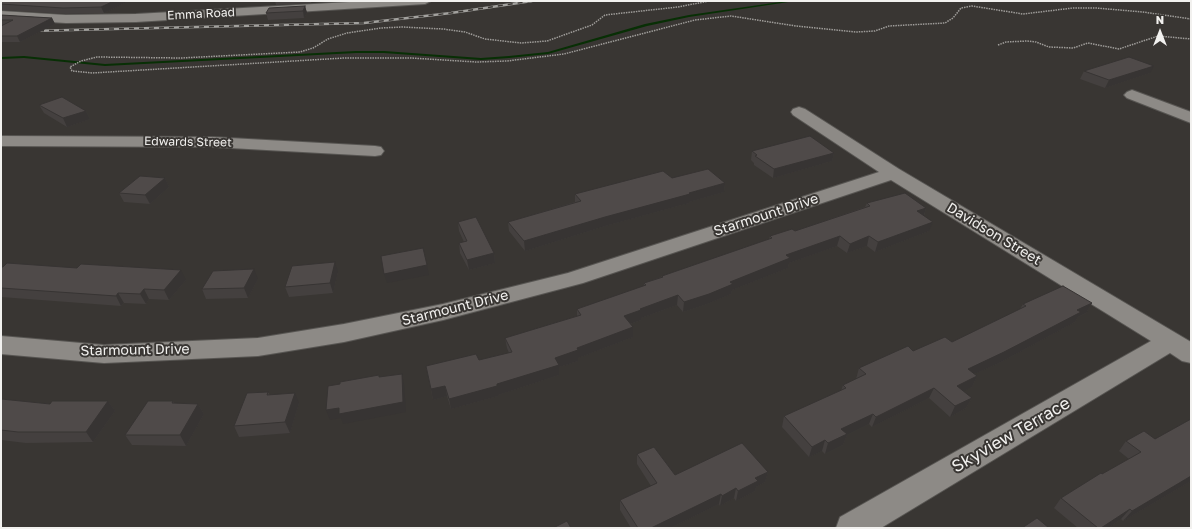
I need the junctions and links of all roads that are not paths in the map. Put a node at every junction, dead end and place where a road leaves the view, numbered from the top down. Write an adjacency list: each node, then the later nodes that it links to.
1 (425, 1): 6 (street, Emma Road)
2 (20, 4): 4 (street)
3 (155, 4): 6 (street)
4 (1, 11)
5 (1, 15): 6 (street, Emma Road)
6 (128, 18)
7 (1132, 95): 9 (street)
8 (799, 112): 12 (street, Davidson Street)
9 (1191, 118)
10 (1, 141): 11 (street, Edwards Street)
11 (375, 151)
12 (893, 173): 13 (street, Starmount Drive); 14 (street, Davidson Street)
13 (1, 345)
14 (1181, 348): 15 (street, Skyview Terrace)
15 (852, 528)

